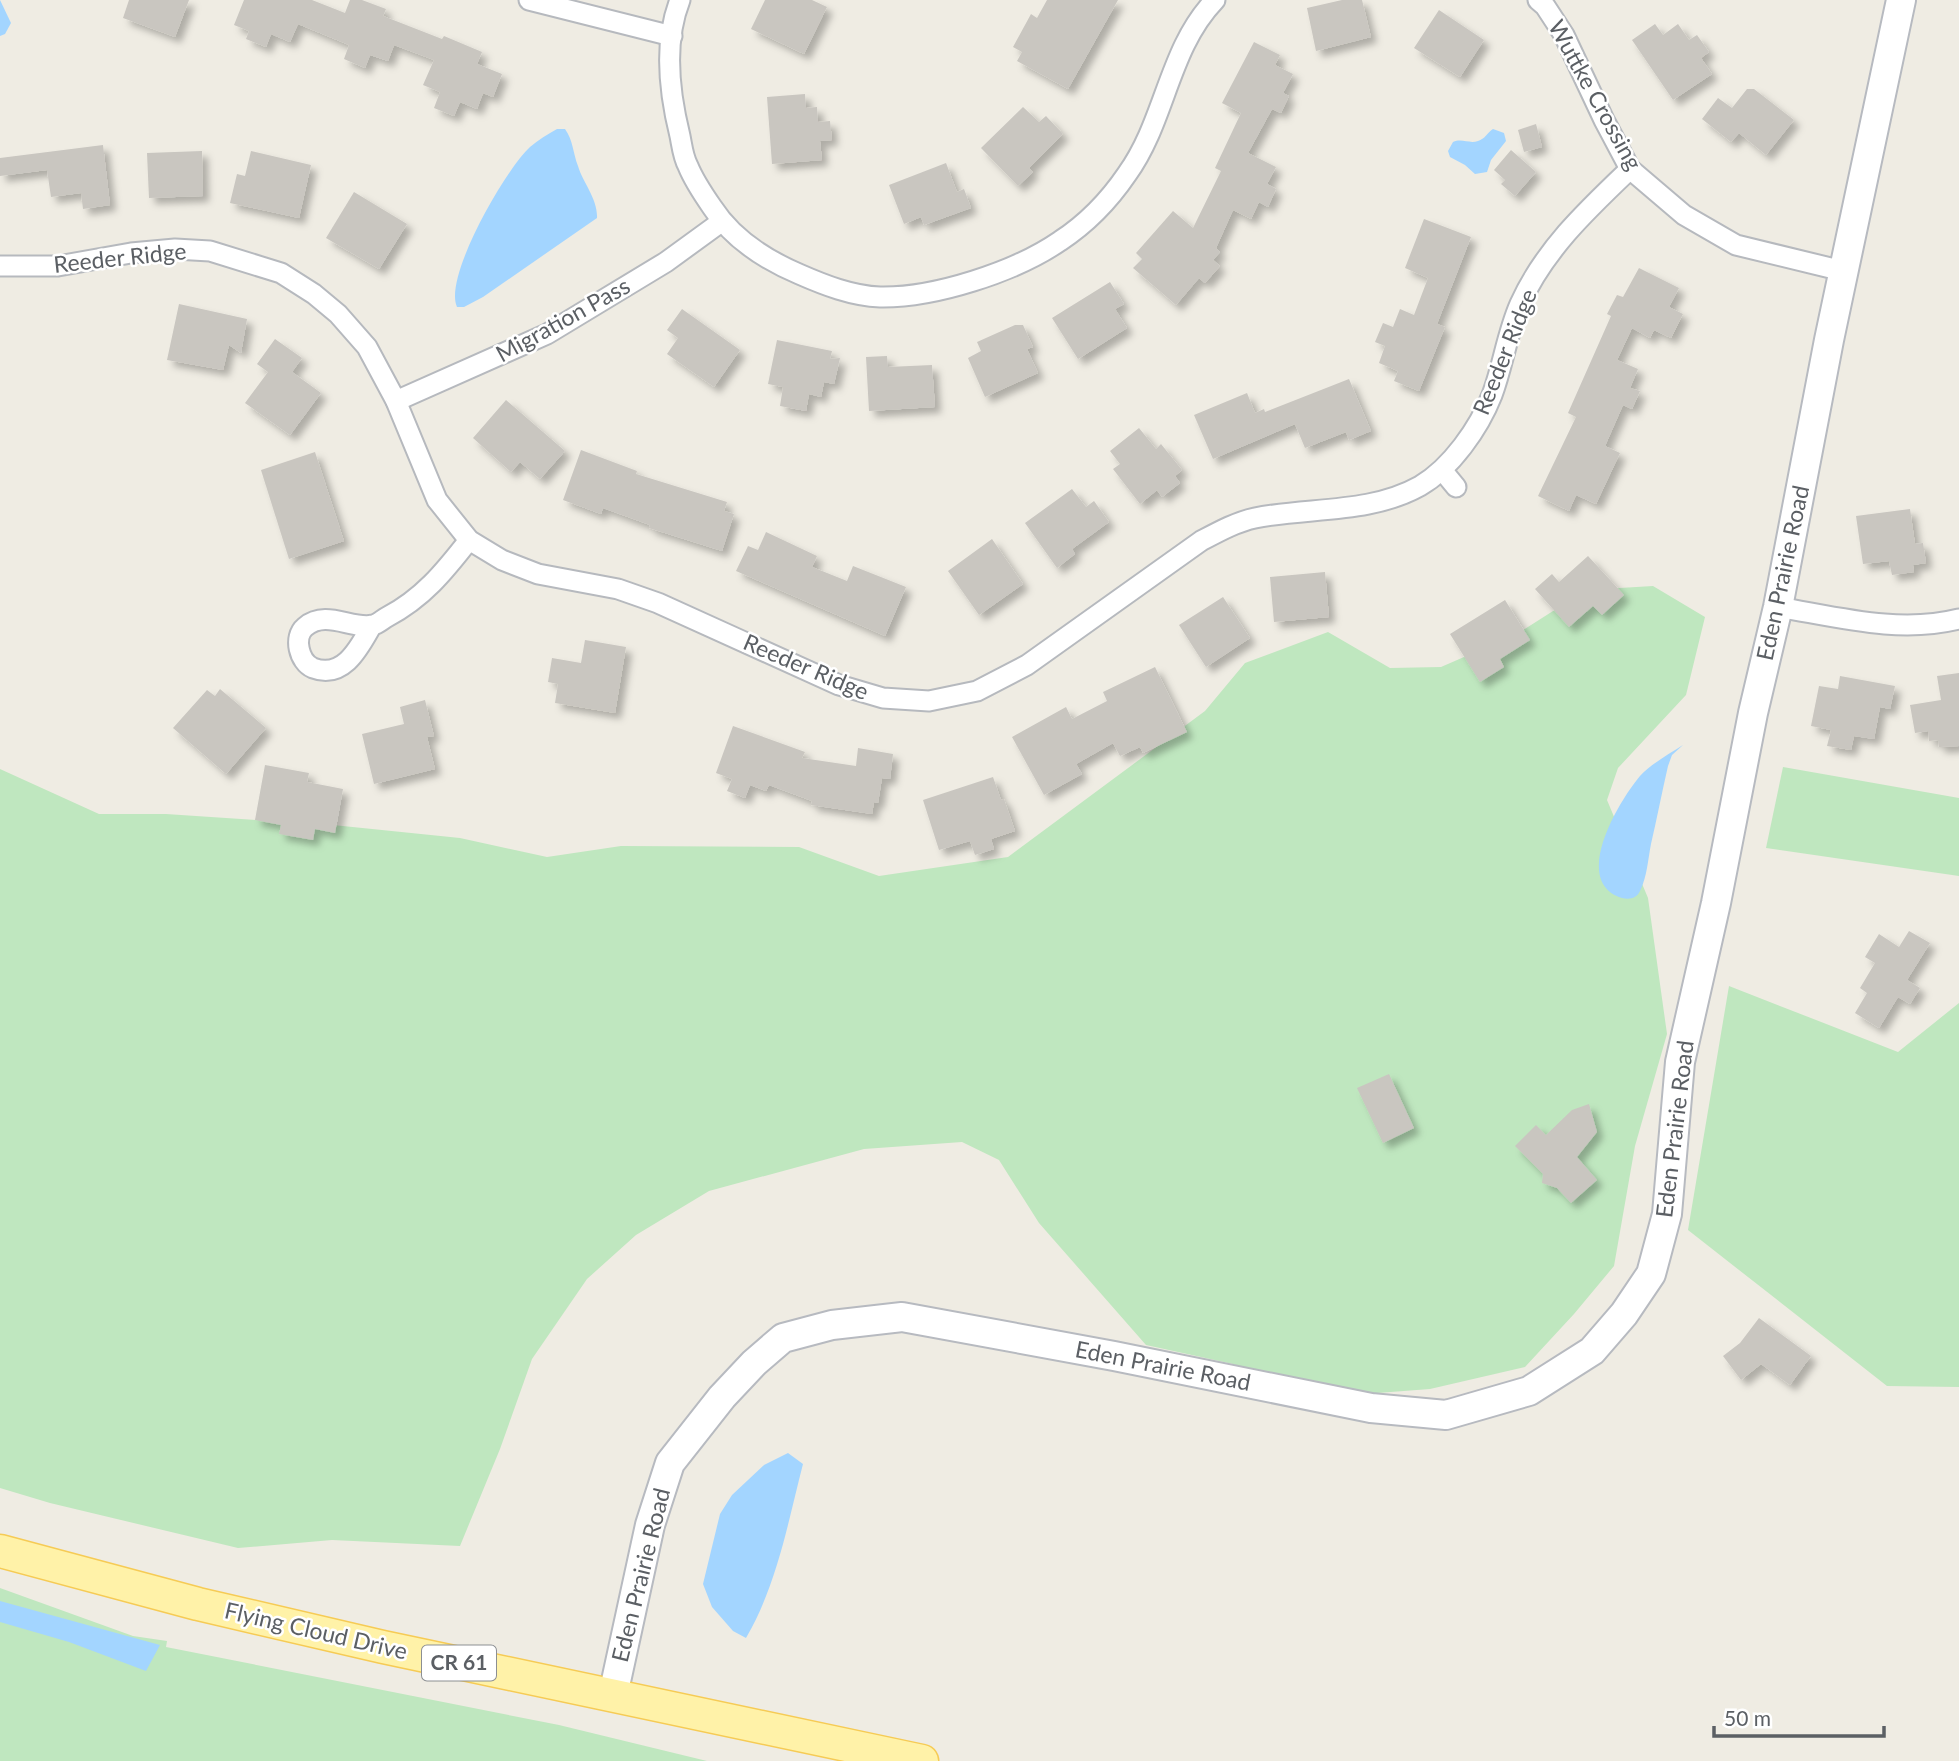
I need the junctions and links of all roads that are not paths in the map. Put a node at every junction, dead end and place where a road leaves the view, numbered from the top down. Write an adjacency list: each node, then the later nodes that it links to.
1 (528, 0): 6 (street)
2 (680, 0): 6 (street)
3 (1215, 0): 8 (street)
4 (1538, 0): 7 (street, Wuttke Crossing)
5 (1901, 0): 10 (street, Eden Prairie Road)
6 (672, 36): 8 (street)
7 (1630, 169): 10 (street, Wuttke Crossing); 12 (street, Reeder Ridge)
8 (721, 222): 11 (street, Migration Pass)
9 (0, 266): 11 (street, Reeder Ridge)
10 (1843, 271): 15 (street, Eden Prairie Road)
11 (396, 401): 14 (street, Reeder Ridge)
12 (1442, 470): 13 (street); 14 (street, Reeder Ridge)
13 (1456, 487)
14 (469, 540): 17 (street)
15 (1778, 607): 16 (street); 19 (street, Eden Prairie Road)
16 (1959, 619)
17 (372, 625)
18 (0, 1551): 19 (main road, Flying Cloud Drive / CR 61)
19 (613, 1695): 20 (main road, Flying Cloud Drive / CR 61)
20 (922, 1761)

